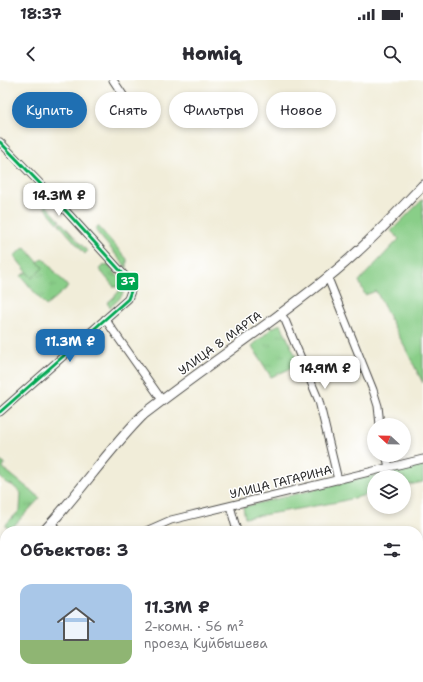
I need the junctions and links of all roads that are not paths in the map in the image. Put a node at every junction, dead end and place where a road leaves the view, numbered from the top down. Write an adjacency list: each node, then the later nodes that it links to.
1 (113, 80): 2 (street)
2 (121, 92)
3 (0, 142): 7 (street)
4 (423, 186): 5 (main road, УЛИЦА 8 МАРТА)
5 (328, 278): 6 (main road, УЛИЦА 8 МАРТА); 10 (street)
6 (280, 313): 8 (main road, УЛИЦА 8 МАРТА); 14 (street)
7 (105, 319): 8 (street); 9 (street)
8 (162, 400): 16 (main road, УЛИЦА 8 МАРТА)
9 (0, 412)
10 (379, 418)
11 (423, 459): 13 (street, УЛИЦА ГАГАРИНА)
12 (388, 462): 13 (street)
13 (389, 467): 14 (street, УЛИЦА ГАГАРИНА)
14 (338, 480): 15 (street, УЛИЦА ГАГАРИНА)
15 (230, 506): 19 (street, УЛИЦА ГАГАРИНА); 20 (street)
16 (51, 523): 17 (main road, УЛИЦА 8 МАРТА); 18 (street)
17 (48, 526)
18 (54, 526)
19 (157, 526)
20 (236, 526)

